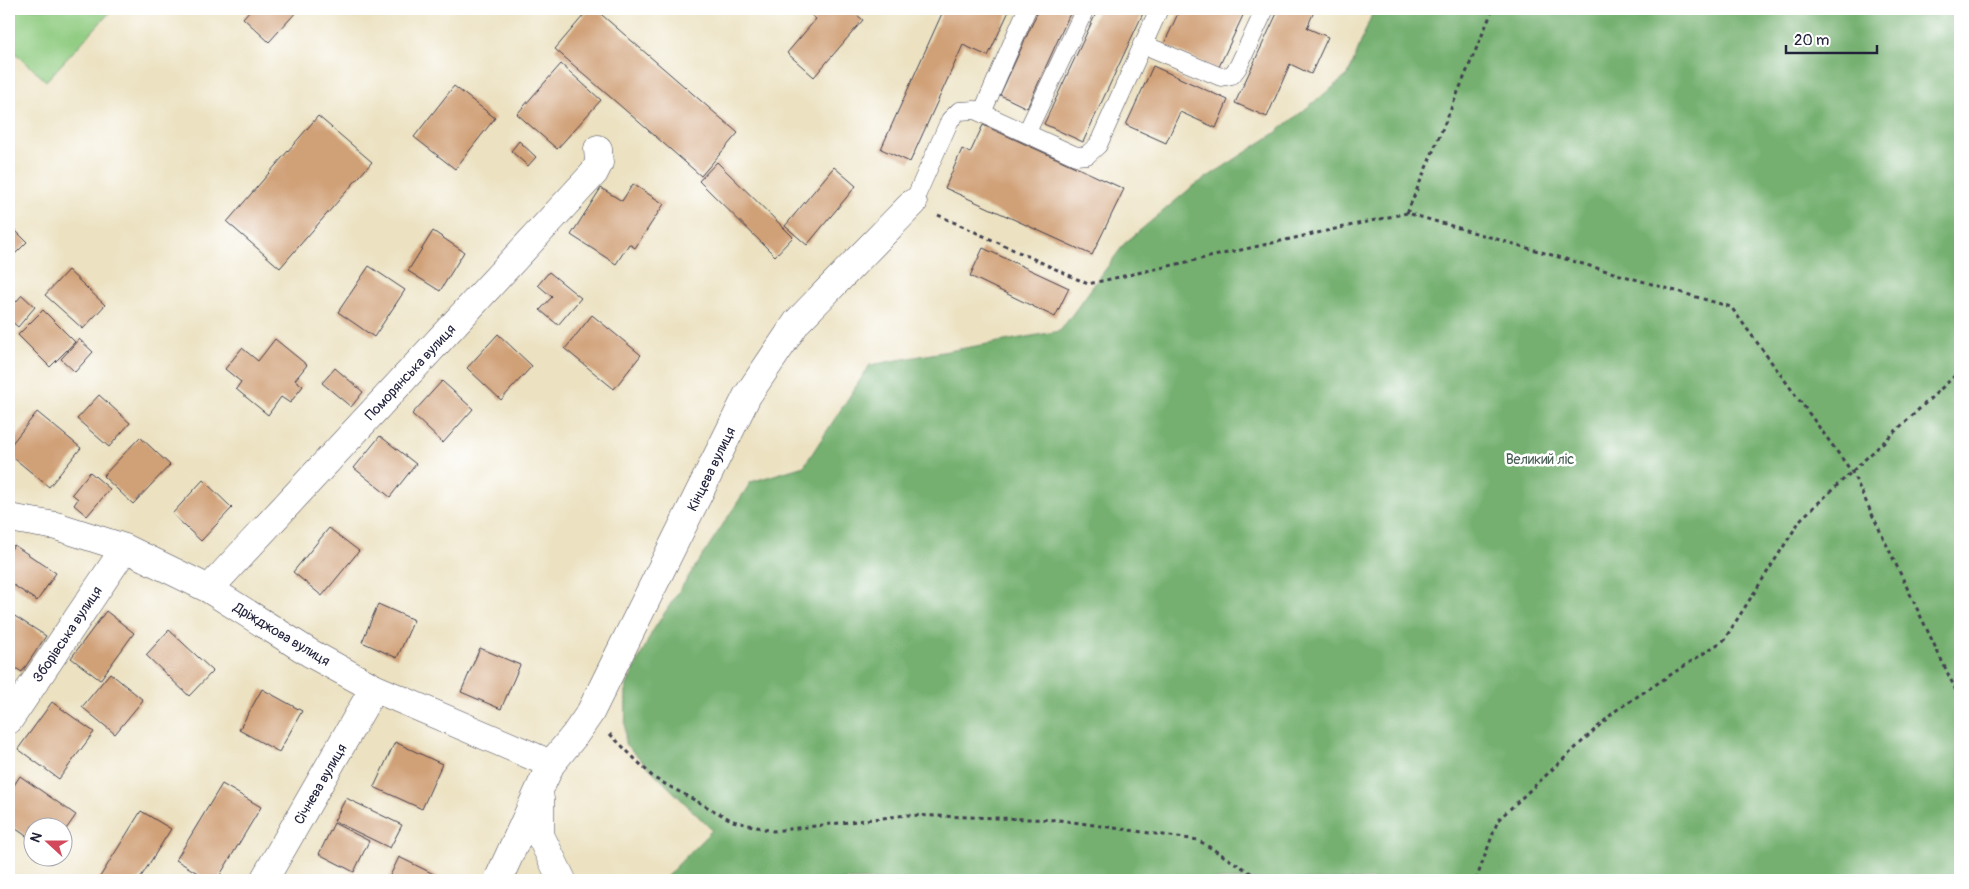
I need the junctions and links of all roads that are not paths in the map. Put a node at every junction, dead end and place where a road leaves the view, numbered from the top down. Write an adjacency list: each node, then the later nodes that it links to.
1 (1026, 9): 6 (lane)
2 (1085, 9): 7 (lane)
3 (1159, 9): 5 (lane)
4 (1265, 9): 5 (lane)
5 (1142, 44): 7 (lane)
6 (982, 113): 7 (lane); 9 (lane)
7 (1027, 132)
8 (598, 150): 12 (street, Поморянська вулиця)
9 (913, 203): 15 (street, Кінцева вулиця)
10 (9, 518): 11 (street, Дріжджова вулиця)
11 (125, 548): 12 (street, Дріжджова вулиця); 14 (street, Зборівська вулиця)
12 (209, 589): 13 (street, Дріжджова вулиця)
13 (374, 688): 15 (street, Дріжджова вулиця); 16 (street, Січнева вулиця)
14 (9, 720)
15 (551, 764): 17 (street, Кінцева вулиця); 18 (street, Кінцева вулиця)
16 (264, 880)
17 (498, 880)
18 (562, 880)

